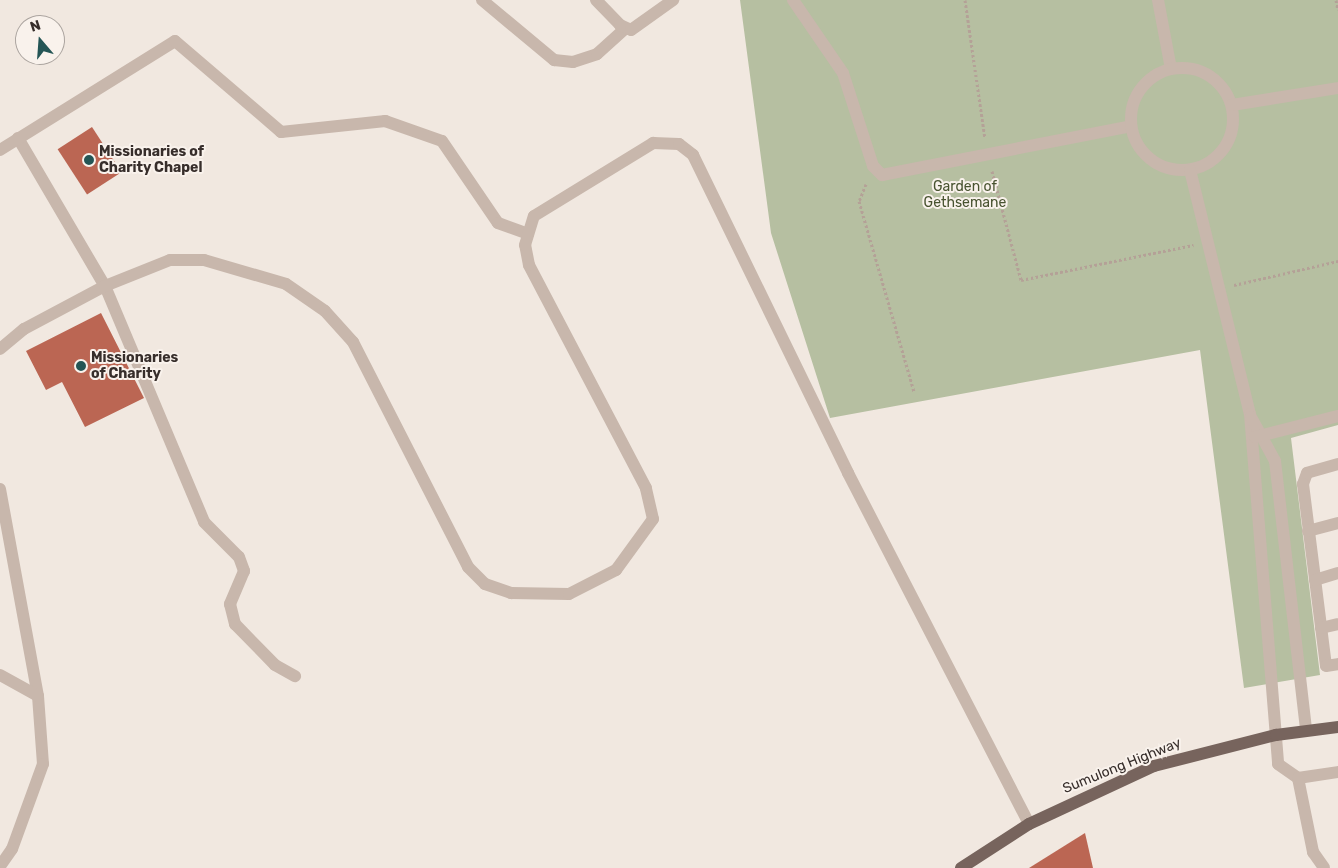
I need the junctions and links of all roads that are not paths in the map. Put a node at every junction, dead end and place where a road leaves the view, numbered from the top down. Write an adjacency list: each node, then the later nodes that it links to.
1 (482, 0): 6 (street)
2 (596, 0): 6 (street)
3 (673, 0): 6 (street)
4 (793, 0): 10 (street)
5 (1158, 0): 7 (street)
6 (625, 29)
7 (1170, 69): 9 (street); 10 (street)
8 (1338, 88): 9 (street)
9 (1232, 105): 13 (street)
10 (1130, 126): 13 (street)
11 (18, 138): 12 (street); 14 (street); 15 (street)
12 (0, 150)
13 (1190, 170): 18 (street)
14 (528, 234): 15 (street); 36 (street)
15 (105, 286): 16 (street); 29 (street)
16 (0, 349)
17 (1338, 416): 18 (street)
18 (1255, 437): 32 (street); 33 (street)
19 (1338, 464): 22 (street)
20 (0, 489): 30 (street)
21 (1338, 523): 22 (street)
22 (1308, 531): 24 (street)
23 (1338, 573): 24 (street)
24 (1315, 580): 26 (street)
25 (1338, 624): 26 (street)
26 (1321, 628): 27 (street)
27 (1338, 664)
28 (0, 674): 30 (street)
29 (295, 676)
30 (38, 696): 37 (street)
31 (1338, 727): 32 (main road, Sumulong Highway)
32 (1306, 730): 33 (main road, Sumulong Highway)
33 (1276, 735): 35 (street); 36 (main road, Sumulong Highway)
34 (1338, 772): 35 (street)
35 (1298, 778): 39 (street)
36 (1030, 824): 38 (main road, Sumulong Highway)
37 (0, 866)
38 (962, 868)
39 (1324, 868)

